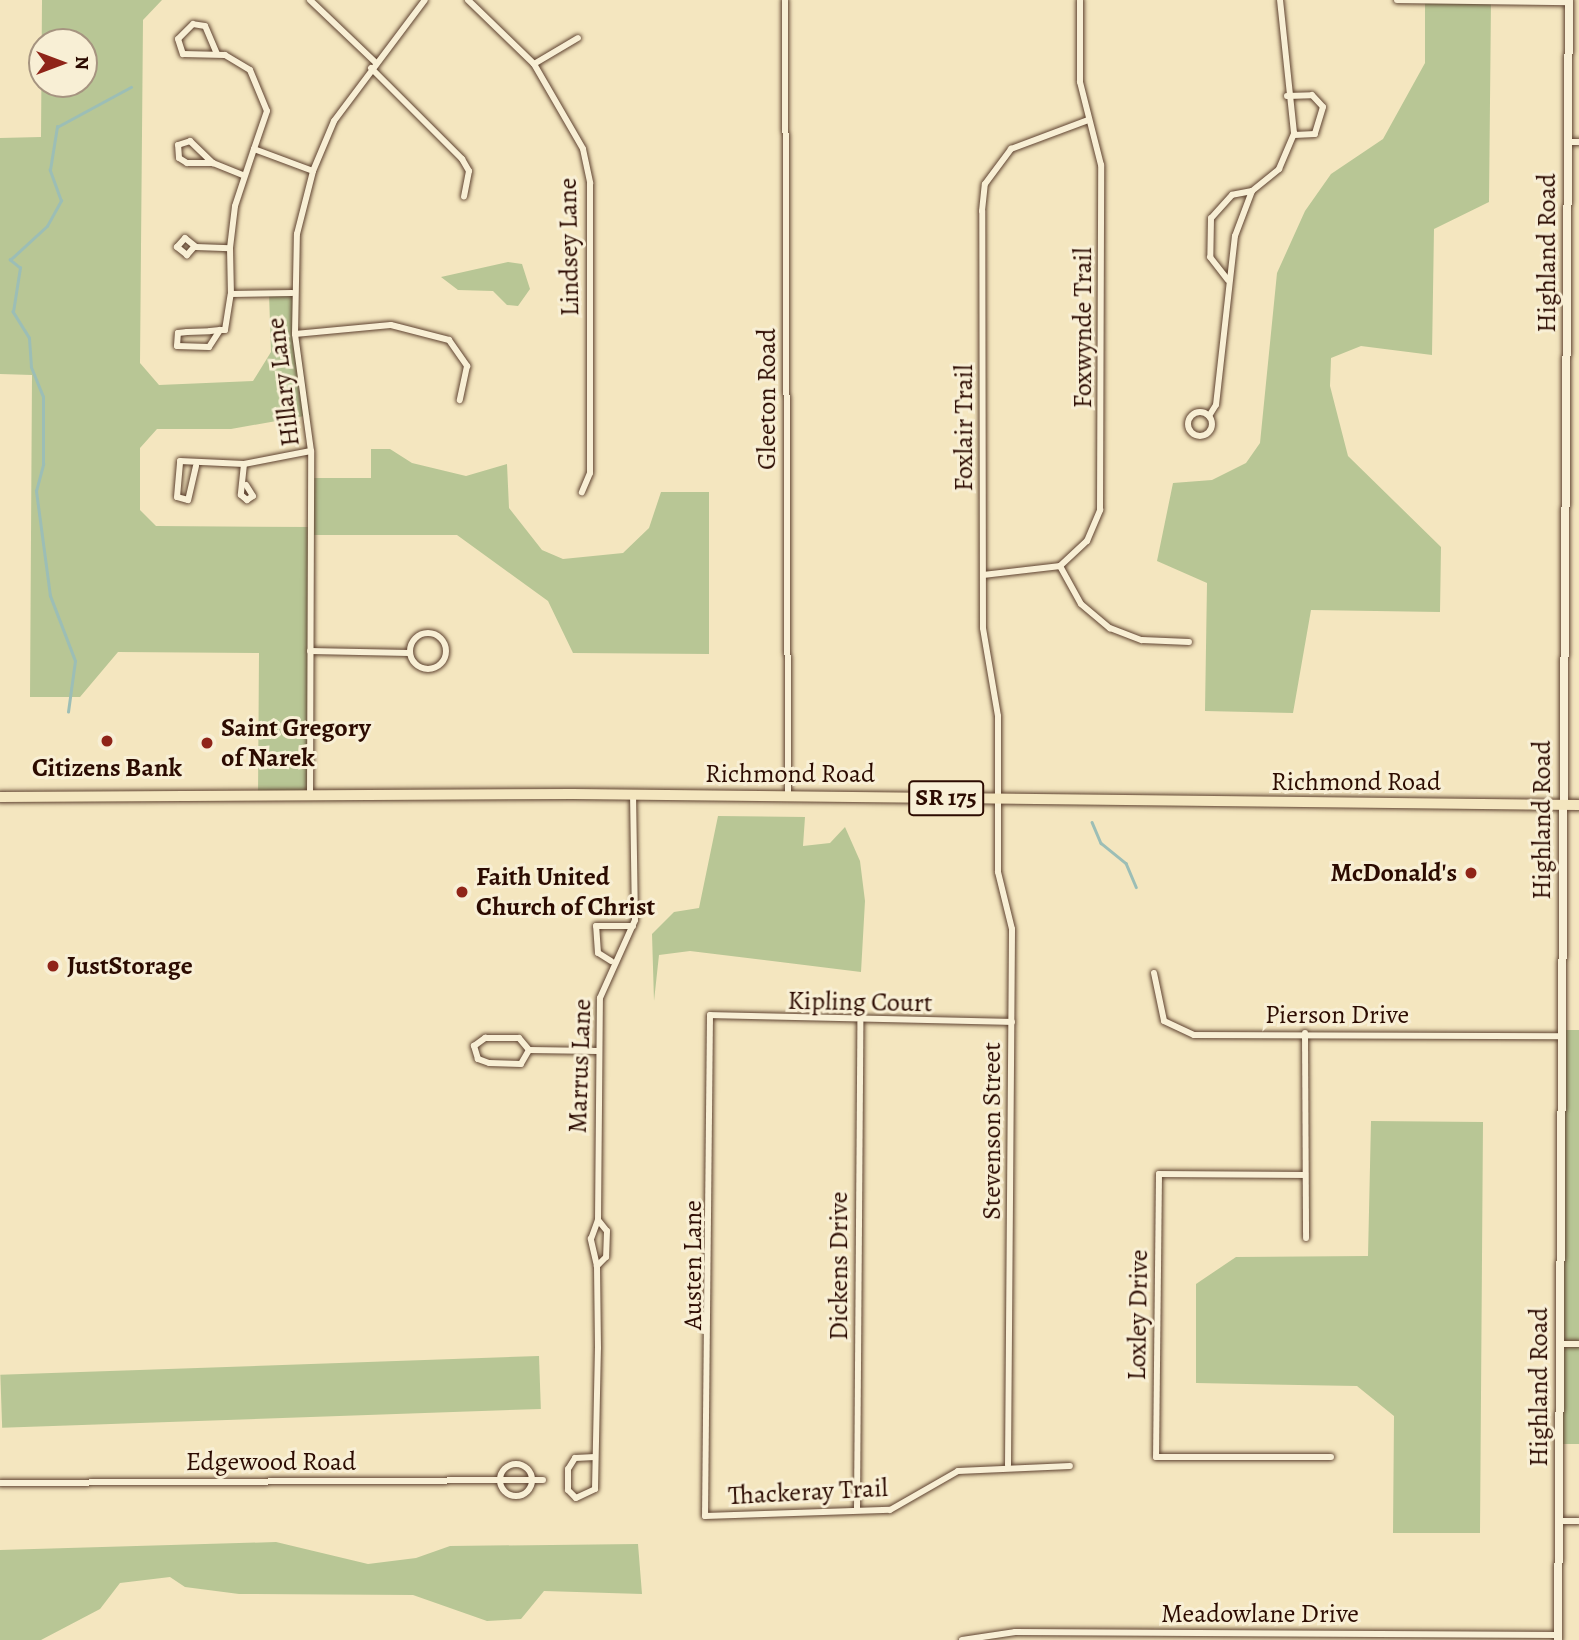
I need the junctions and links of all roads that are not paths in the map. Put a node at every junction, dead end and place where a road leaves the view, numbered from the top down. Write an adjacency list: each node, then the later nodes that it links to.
1 (310, 0): 12 (street)
2 (425, 0): 12 (street, Hillary Lane)
3 (468, 0): 11 (street, Lindsey Lane)
4 (785, 0): 46 (street, Gleeton Road)
5 (1080, 0): 14 (street, Foxwynde Trail)
6 (1280, 0): 13 (street)
7 (1397, 0): 8 (street)
8 (1569, 1): 16 (street, Highland Road)
9 (578, 38): 11 (street)
10 (217, 54): 10 (street); 18 (street)
11 (534, 64): 37 (street, Lindsey Lane)
12 (373, 65): 20 (street, Hillary Lane); 23 (street)
13 (1287, 96): 15 (street); 15 (street)
14 (1088, 120): 38 (street, Foxwynde Trail); 39 (street, Foxlair Trail)
15 (1294, 135): 22 (street)
16 (1569, 142): 17 (street); 48 (street, Highland Road)
17 (1579, 142)
18 (254, 149): 20 (street); 21 (street)
19 (213, 163): 19 (street); 21 (street)
20 (313, 171): 27 (street, Hillary Lane)
21 (243, 176): 25 (street)
22 (1252, 191): 26 (street); 26 (street)
23 (464, 197)
24 (194, 247): 25 (street)
25 (230, 248): 28 (street)
26 (1227, 280): 32 (street)
27 (292, 293): 28 (street); 30 (street, Hillary Lane)
28 (232, 295): 29 (street)
29 (220, 330): 29 (street)
30 (295, 334): 31 (street); 33 (street, Hillary Lane)
31 (460, 400)
32 (1209, 416)
33 (311, 451): 34 (street); 41 (street, Hillary Lane)
34 (244, 464): 35 (street); 36 (street)
35 (196, 466): 35 (street)
36 (246, 485)
37 (582, 492)
38 (1060, 566): 39 (street); 40 (street)
39 (983, 575): 47 (street, Foxlair Trail)
40 (1189, 642)
41 (310, 651): 42 (street); 43 (street, Hillary Lane)
42 (409, 653): 42 (street)
43 (310, 796): 44 (main road, Richmond Road / SR 175); 45 (main road, Richmond Road / SR 175)
44 (633, 796): 46 (main road, Richmond Road / SR 175); 50 (street)
45 (0, 797)
46 (788, 797): 47 (main road, Richmond Road / SR 175)
47 (999, 799): 48 (main road, Richmond Road / SR 175); 55 (street, Stevenson Street)
48 (1563, 805): 49 (main road, Richmond Road / SR 175); 57 (street, Highland Road)
49 (1579, 805)
50 (633, 926): 51 (street, Marrus Lane); 51 (street)
51 (611, 961): 59 (street, Marrus Lane)
52 (1154, 973): 56 (street, Pierson Drive)
53 (710, 1015): 54 (street, Kipling Court); 75 (street, Austen Lane)
54 (860, 1022): 55 (street, Kipling Court); 74 (street, Dickens Drive)
55 (1012, 1022): 68 (street, Stevenson Street)
56 (1305, 1033): 57 (street, Pierson Drive); 60 (street)
57 (1562, 1036): 64 (street, Highland Road)
58 (529, 1050): 58 (street); 59 (street)
59 (598, 1051): 61 (street, Marrus Lane)
60 (1305, 1175): 62 (street); 67 (street, Loxley Drive)
61 (598, 1220): 63 (street, Marrus Lane); 63 (street, Marrus Lane)
62 (1306, 1238)
63 (597, 1266): 66 (street)
64 (1560, 1344): 65 (street); 76 (street, Highland Road)
65 (1579, 1344)
66 (595, 1457): 66 (street)
67 (1331, 1457)
68 (1008, 1465): 69 (street, Thackeray Trail); 74 (street, Thackeray Trail)
69 (1070, 1466)
70 (500, 1480): 71 (street, Edgewood Road); 71 (street); 71 (street); 73 (street, Edgewood Road)
71 (532, 1480): 72 (street, Edgewood Road)
72 (543, 1480)
73 (0, 1483)
74 (857, 1510): 75 (street, Thackeray Trail)
75 (705, 1516)
76 (1560, 1521): 77 (street); 78 (street, Highland Road)
77 (1579, 1521)
78 (1558, 1637): 79 (street, Meadowlane Drive)
79 (962, 1640)

